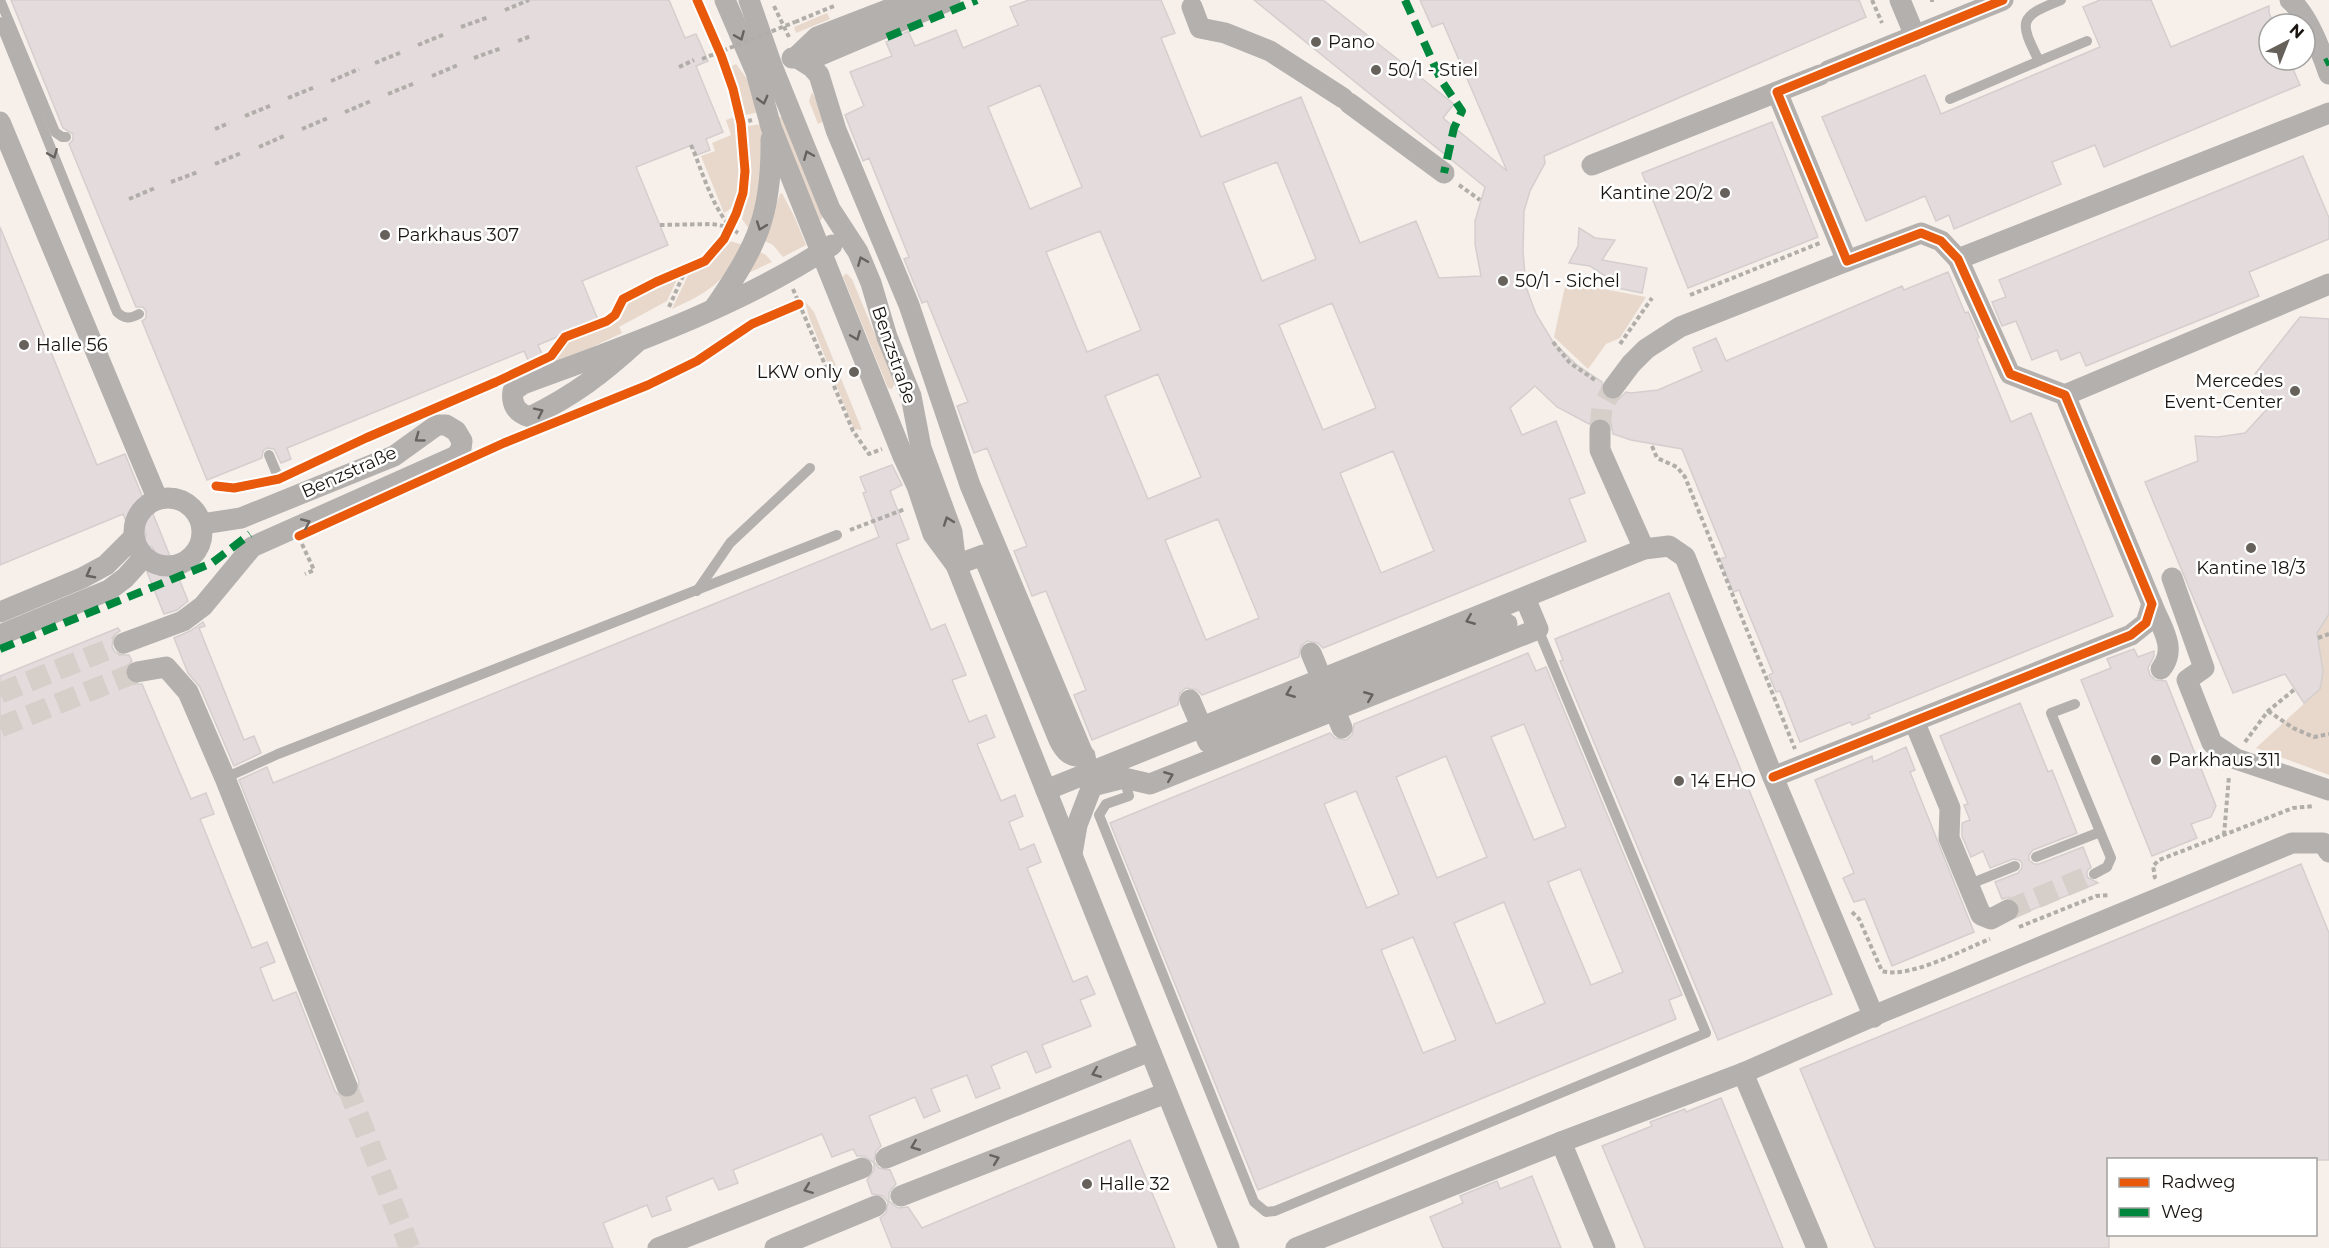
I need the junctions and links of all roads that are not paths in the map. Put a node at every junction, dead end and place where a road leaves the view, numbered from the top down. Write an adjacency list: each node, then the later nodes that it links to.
1 (0, 0): 26 (lane)
2 (725, 0): 19 (street, Benzstraße, one-way to 19)
3 (750, 0): 19 (street, Benzstraße)
4 (913, 0): 13 (street)
5 (950, 0): 13 (street)
6 (1900, 0): 14 (street)
7 (2003, 0): 11 (street)
8 (2061, 0): 18 (lane)
9 (2290, 0): 16 (street)
10 (1189, 2): 28 (street)
11 (1978, 5): 14 (street)
12 (0, 22): 35 (lane, one-way to 35)
13 (857, 30): 17 (street)
14 (1915, 36): 21 (street)
15 (2087, 41): 18 (lane)
16 (2324, 45): 20 (street)
17 (796, 57): 19 (street); 66 (street)
18 (2038, 61): 22 (lane)
19 (764, 69): 25 (street, Benzstraße, one-way to 25); 29 (street, Benzstraße, one-way to 19)
20 (2329, 74)
21 (1778, 92): 27 (street); 32 (street)
22 (1950, 99)
23 (2329, 113): 31 (street)
24 (0, 122): 44 (street)
25 (771, 127): 30 (street, Benzstraße); 34 (street, Benzstraße, one-way to 34)
26 (66, 137)
27 (1592, 165)
28 (1444, 173)
29 (847, 234): 30 (street); 43 (street, Benzstraße, one-way to 29)
30 (821, 252): 34 (street); 43 (street, Benzstraße, one-way to 43)
31 (1958, 259): 32 (street); 38 (street)
32 (1847, 261): 37 (street)
33 (2329, 284): 38 (street)
34 (714, 308): 36 (street)
35 (139, 314)
36 (637, 342): 36 (street, one-way to 36)
37 (1604, 384)
38 (2065, 395): 53 (street)
39 (1600, 430): 48 (street)
40 (269, 455): 42 (lane)
41 (810, 468): 52 (lane)
42 (279, 479)
43 (925, 482): 50 (street)
44 (158, 498): 45 (street); 47 (street)
45 (202, 524): 49 (street); 57 (street, Benzstraße, one-way to 45)
46 (837, 535): 52 (lane)
47 (134, 537): 49 (street); 54 (street, one-way to 54)
48 (1644, 549): 55 (street); 67 (street)
49 (144, 557): 56 (street)
50 (956, 566): 66 (street); 70 (street)
51 (2172, 578): 71 (street)
52 (697, 591): 68 (lane)
53 (2152, 604): 59 (street); 64 (street)
54 (0, 612)
55 (1531, 614): 61 (street, bridge); 66 (street, one-way to 66); 69 (street, one-way to 55); 69 (lane)
56 (0, 635)
57 (124, 643)
58 (1311, 652): 61 (street, bridge)
59 (2161, 669)
60 (137, 672): 68 (street)
61 (1329, 696): 62 (street, bridge); 65 (street, bridge)
62 (1190, 700)
63 (2075, 704): 72 (lane)
64 (1914, 721): 67 (street); 78 (street)
65 (1342, 728)
66 (1090, 772): 69 (street); 70 (street); 74 (street)
67 (1773, 777): 80 (street)
68 (225, 778): 83 (street)
69 (1124, 778)
70 (1046, 790): 74 (street)
71 (2327, 799)
72 (2100, 832): 75 (lane); 77 (lane)
73 (2329, 852): 80 (street)
74 (1072, 854): 81 (street)
75 (2036, 857)
76 (2015, 866): 78 (lane)
77 (2094, 874)
78 (1970, 884): 79 (street)
79 (2008, 910)
80 (1874, 1017): 82 (street)
81 (1150, 1051): 84 (street); 86 (street, one-way to 86)
82 (1743, 1072): 85 (street); 95 (street)
83 (347, 1086)
84 (1166, 1093): 88 (street, one-way to 84); 92 (street)
85 (1561, 1142): 93 (street); 94 (street)
86 (886, 1158)
87 (862, 1168): 90 (street, one-way to 90)
88 (901, 1196)
89 (876, 1206): 91 (street)
90 (658, 1248)
91 (775, 1248)
92 (1228, 1248)
93 (1296, 1248)
94 (1605, 1248)
95 (1817, 1248)

